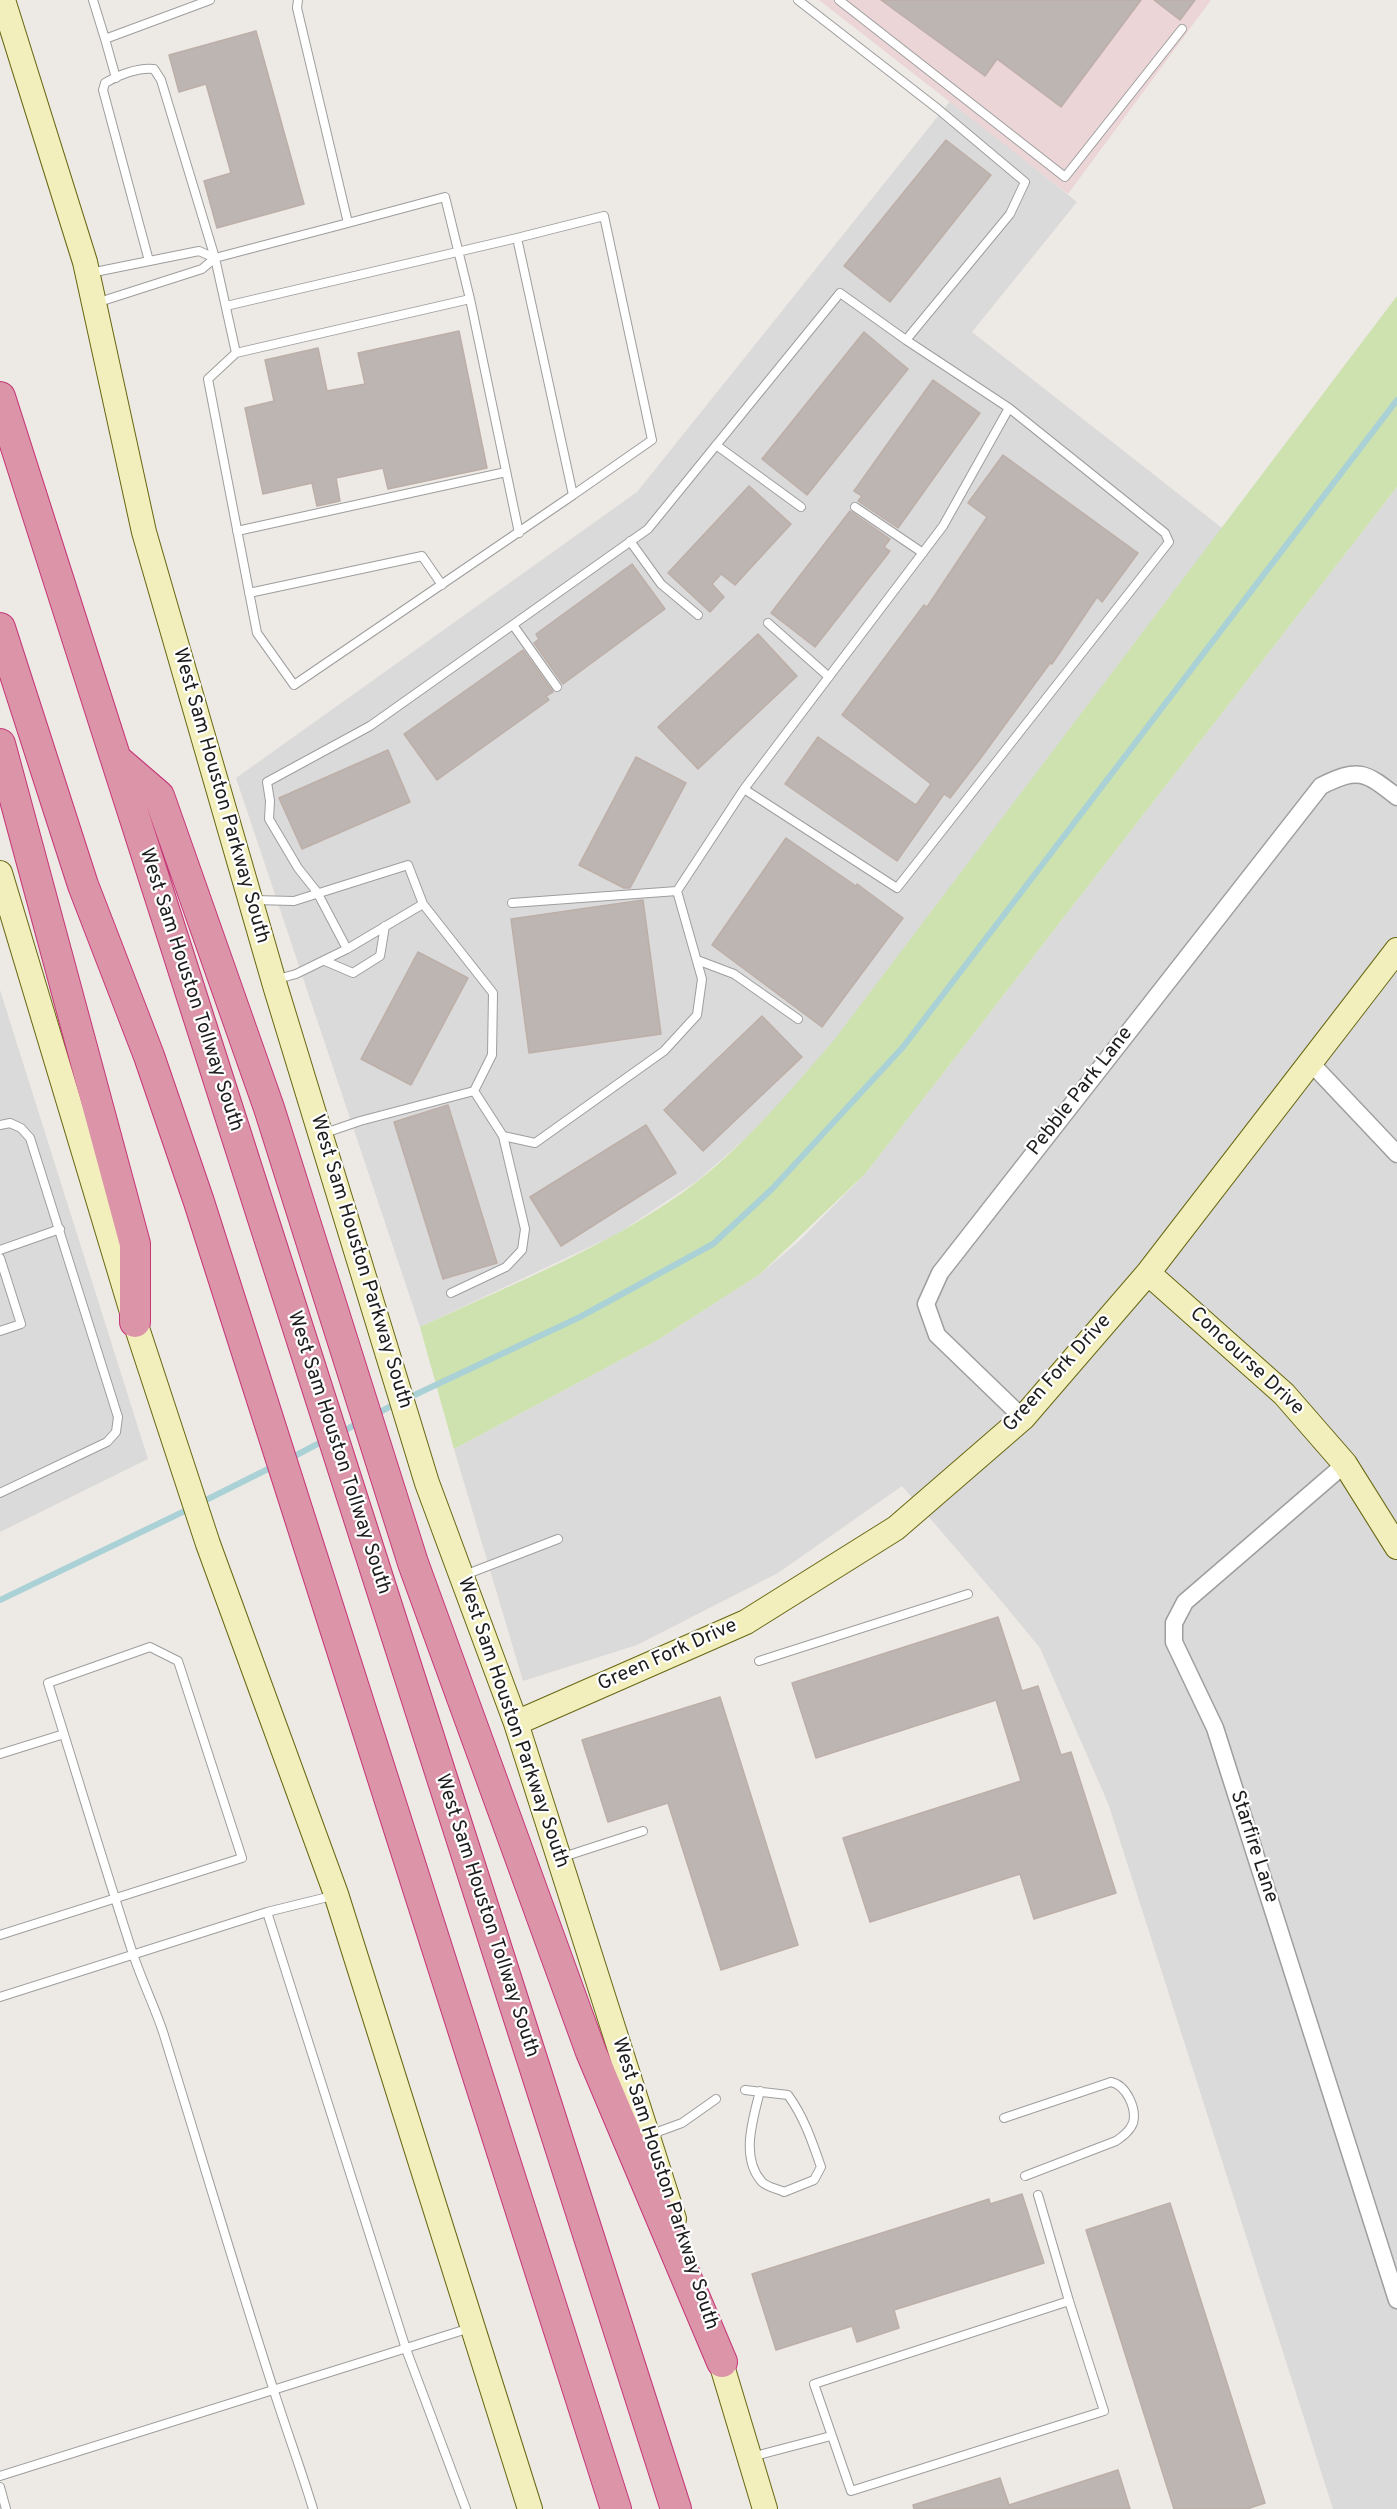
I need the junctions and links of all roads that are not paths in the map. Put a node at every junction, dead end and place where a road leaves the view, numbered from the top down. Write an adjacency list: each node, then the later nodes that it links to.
1 (3, 0): 15 (main road, West Sam Houston Parkway South)
2 (93, 0): 8 (lane)
3 (210, 0): 8 (lane)
4 (298, 0): 10 (lane)
5 (798, 0): 19 (lane)
6 (840, 0): 7 (lane)
7 (1182, 29)
8 (105, 39): 9 (lane)
9 (116, 78): 13 (lane); 14 (lane)
10 (348, 223): 12 (lane); 13 (lane)
11 (517, 238): 12 (lane); 25 (lane); 25 (lane)
12 (458, 253): 16 (lane); 18 (lane)
13 (215, 258): 14 (lane); 17 (lane); 18 (lane)
14 (150, 261): 15 (lane)
15 (87, 273): 17 (main road, West Sam Houston Parkway South)
16 (470, 299): 20 (lane); 24 (lane)
17 (94, 304): 47 (main road, West Sam Houston Parkway South)
18 (226, 306): 20 (lane)
19 (906, 340): 22 (lane); 23 (lane)
20 (236, 353): 28 (lane)
21 (0, 397): 41 (highway, West Sam Houston Tollway South)
22 (1009, 408): 31 (lane); 42 (lane)
23 (716, 445): 26 (lane); 30 (lane)
24 (506, 472): 28 (lane); 29 (lane)
25 (573, 495): 29 (lane)
26 (801, 507)
27 (855, 507): 31 (lane)
28 (237, 531): 33 (lane)
29 (519, 533): 32 (lane)
30 (630, 541): 34 (lane); 36 (lane)
31 (923, 553): 38 (lane)
32 (442, 585): 33 (lane); 33 (lane)
33 (249, 593)
34 (698, 615)
35 (768, 623): 38 (lane)
36 (513, 625): 39 (lane); 46 (lane)
37 (0, 628): 110 (highway)
38 (829, 677): 42 (lane)
39 (557, 687)
40 (0, 744): 68 (highway)
41 (116, 759): 100 (highway); 111 (highway, West Sam Houston Tollway South)
42 (744, 789): 45 (lane)
43 (1397, 796): 70 (street, Pebble Park Lane)
44 (1, 882): 68 (main road)
45 (677, 891): 48 (lane); 53 (lane)
46 (317, 892): 47 (lane); 49 (lane); 51 (lane)
47 (250, 900): 55 (main road, West Sam Houston Parkway South)
48 (512, 903)
49 (423, 904): 50 (lane); 58 (lane)
50 (385, 926): 51 (lane); 54 (lane)
51 (347, 949): 54 (lane)
52 (1397, 950): 57 (main road, Green Fork Drive)
53 (697, 960): 56 (lane); 61 (lane)
54 (325, 961): 55 (lane)
55 (274, 980): 60 (main road, West Sam Houston Parkway South)
56 (798, 1019)
57 (1311, 1063): 62 (street); 66 (main road, Green Fork Drive)
58 (474, 1091): 60 (lane); 61 (lane)
59 (0, 1125): 63 (lane)
60 (321, 1134): 75 (main road, West Sam Houston Parkway South)
61 (503, 1136): 67 (lane)
62 (1397, 1154)
63 (60, 1229): 64 (lane); 72 (lane)
64 (0, 1250)
65 (0, 1258): 69 (lane)
66 (1148, 1273): 70 (main road, Green Fork Drive); 71 (main road, Concourse Drive)
67 (451, 1293)
68 (135, 1322): 83 (main road)
69 (0, 1331)
70 (1023, 1418): 78 (main road, Green Fork Drive)
71 (1345, 1464): 74 (main road, Concourse Drive); 96 (street, Starfire Lane)
72 (0, 1493)
73 (558, 1539): 75 (lane)
74 (1397, 1547)
75 (462, 1576): 78 (main road, West Sam Houston Parkway South)
76 (968, 1593): 77 (lane)
77 (759, 1661)
78 (516, 1723): 82 (main road, West Sam Houston Parkway South)
79 (64, 1734): 80 (lane); 84 (lane); 84 (lane)
80 (0, 1754)
81 (643, 1832): 82 (lane)
82 (560, 1858): 93 (main road, West Sam Houston Parkway South)
83 (336, 1894): 85 (lane); 98 (main road)
84 (115, 1897): 86 (lane); 87 (lane)
85 (267, 1912): 87 (lane); 99 (lane)
86 (0, 1935)
87 (133, 1954): 88 (lane); 101 (lane)
88 (0, 1997)
89 (745, 2090): 90 (lane)
90 (760, 2091): 90 (lane)
91 (716, 2099): 93 (lane)
92 (1004, 2118): 94 (lane)
93 (648, 2136): 100 (main road, West Sam Houston Parkway South)
94 (1025, 2176)
95 (1038, 2195): 97 (lane)
96 (1397, 2300)
97 (1069, 2301): 102 (lane); 102 (lane)
98 (473, 2327): 99 (lane); 109 (main road)
99 (406, 2349): 101 (lane); 108 (lane)
100 (722, 2361): 103 (main road, West Sam Houston Parkway South)
101 (274, 2390): 104 (lane); 107 (lane)
102 (831, 2436): 103 (lane)
103 (751, 2457): 112 (main road, West Sam Houston Parkway South)
104 (0, 2476)
105 (0, 2487): 106 (lane)
106 (6, 2509)
107 (314, 2509)
108 (466, 2509)
109 (530, 2509)
110 (616, 2509)
111 (676, 2509)
112 (765, 2509)

